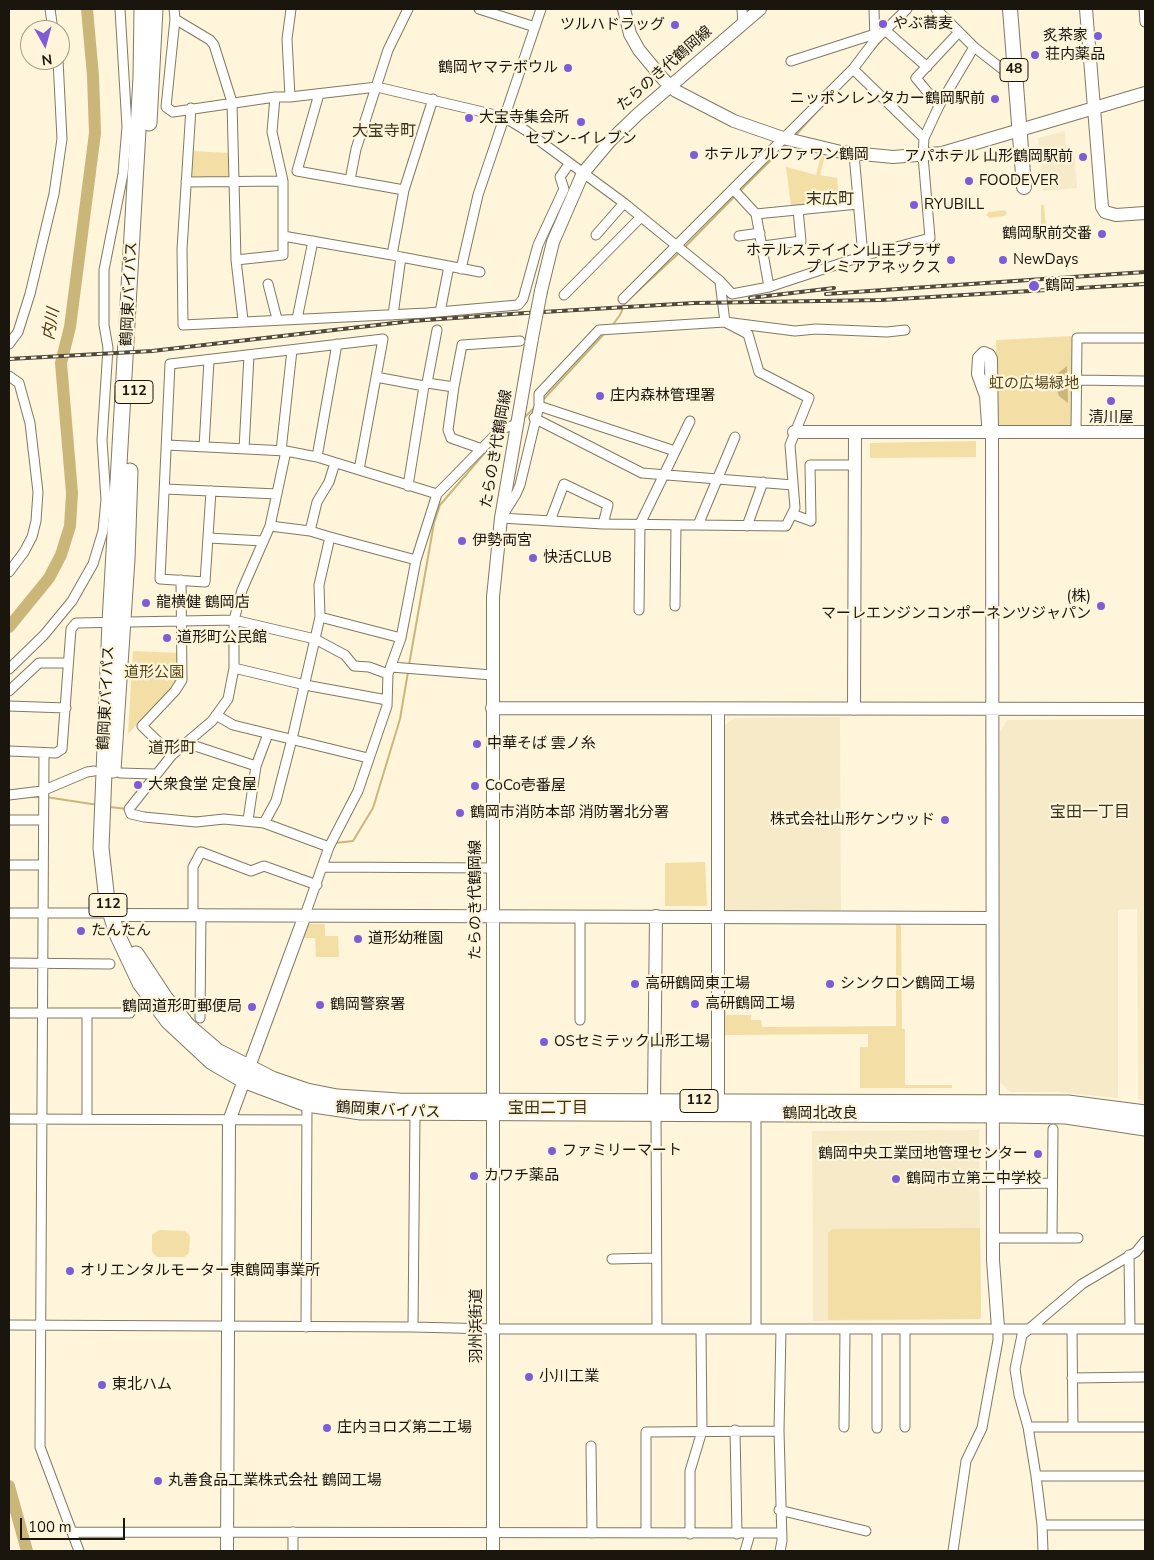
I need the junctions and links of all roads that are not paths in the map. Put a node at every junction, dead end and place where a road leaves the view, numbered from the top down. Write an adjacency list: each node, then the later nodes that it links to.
1 (120, 9): 158 (street)
2 (142, 9): 153 (highway, 鶴岡東バイパス / 112)
3 (155, 9): 153 (highway, 鶴岡東バイパス / 112)
4 (174, 9): 18 (street)
5 (291, 9): 36 (street)
6 (408, 9): 32 (street)
7 (479, 9): 21 (street)
8 (541, 9): 21 (street)
9 (624, 9): 31 (street)
10 (742, 9): 20 (street)
11 (760, 9): 20 (street, たらのき代鶴岡線)
12 (874, 9): 24 (street)
13 (907, 9): 22 (street)
14 (936, 9): 23 (street)
15 (1010, 9): 30 (main road, 48)
16 (1086, 9): 41 (street)
17 (1144, 9): 19 (street)
18 (175, 19): 38 (street); 40 (street)
19 (1145, 22)
20 (743, 24): 31 (street, たらのき代鶴岡線)
21 (535, 27): 42 (street)
22 (885, 30): 24 (street); 27 (street)
23 (959, 32): 25 (street); 27 (street)
24 (875, 37): 26 (street); 28 (street)
25 (974, 47): 30 (street); 39 (street)
26 (791, 61)
27 (927, 67): 39 (street)
28 (853, 69): 44 (street); 45 (street)
29 (59, 70): 92 (street)
30 (1015, 79): 43 (main road, 48)
31 (670, 86): 44 (street); 49 (street, たらのき代鶴岡線)
32 (377, 88): 34 (street); 37 (street); 50 (street)
33 (1145, 93): 41 (street)
34 (319, 94): 36 (street); 50 (street)
35 (275, 97): 36 (street); 38 (street); 52 (street)
36 (290, 97)
37 (433, 99): 42 (street); 56 (street)
38 (232, 102): 40 (street); 51 (street)
39 (939, 106): 45 (street)
40 (191, 108): 53 (street)
41 (1094, 108): 43 (street); 60 (street)
42 (504, 117): 48 (street); 75 (street)
43 (1019, 131): 47 (street); 54 (main road, 48)
44 (782, 138): 46 (street); 55 (street)
45 (924, 138): 47 (street)
46 (854, 154): 47 (street); 58 (street)
47 (923, 156): 71 (street)
48 (569, 164): 49 (street); 82 (street)
49 (583, 173): 57 (street); 91 (street, たらのき代鶴岡線, bridge)
50 (350, 180): 56 (street)
51 (233, 181): 52 (street); 53 (street); 73 (street)
52 (284, 181): 65 (street)
53 (186, 182): 86 (street)
54 (1024, 187)
55 (733, 189): 61 (street); 69 (street)
56 (404, 190): 70 (street)
57 (624, 204): 62 (street); 64 (street)
58 (858, 204): 59 (street); 71 (street)
59 (798, 210): 61 (street); 68 (street)
60 (1145, 213)
61 (756, 214): 63 (street)
62 (641, 217): 69 (street); 80 (street)
63 (760, 233): 66 (street); 68 (street)
64 (596, 235)
65 (284, 236): 67 (street); 73 (street)
66 (739, 236)
67 (313, 241): 70 (street); 85 (street)
68 (763, 246): 79 (street)
69 (678, 247): 77 (street); 81 (street)
70 (392, 256): 72 (street)
71 (863, 256): 79 (street)
72 (402, 257): 74 (street); 83 (street)
73 (236, 260): 86 (street)
74 (449, 266): 75 (street); 82 (street)
75 (461, 269): 76 (street)
76 (480, 272)
77 (720, 282): 79 (street); 87 (street)
78 (268, 284): 84 (street)
79 (769, 287)
80 (564, 295)
81 (623, 299)
82 (440, 312): 83 (street)
83 (393, 315): 85 (street)
84 (277, 319): 85 (street); 86 (street)
85 (297, 319)
86 (243, 320)
87 (725, 322): 89 (street); 103 (street); 107 (street)
88 (437, 330): 101 (street)
89 (905, 330)
90 (1145, 338): 99 (street)
91 (526, 340): 102 (street); 106 (street, たらのき代鶴岡線)
92 (9, 344)
93 (337, 344): 94 (street); 98 (street); 119 (street)
94 (292, 350): 95 (street); 117 (street)
95 (249, 355): 96 (street); 115 (street)
96 (210, 360): 113 (street); 114 (street)
97 (9, 376): 146 (street)
98 (376, 377): 101 (street); 122 (street)
99 (1076, 380): 100 (street); 108 (street)
100 (1145, 380)
101 (426, 384): 102 (street); 127 (street)
102 (454, 387): 116 (street)
103 (539, 406): 104 (street); 118 (street)
104 (534, 418): 123 (street); 133 (street)
105 (690, 421): 118 (street)
106 (518, 424): 116 (street); 133 (street, たらのき代鶴岡線)
107 (794, 432): 110 (street); 126 (street)
108 (1076, 432): 109 (street); 111 (street)
109 (1145, 432)
110 (854, 433): 111 (street); 121 (street)
111 (992, 433): 111 (street); 169 (street)
112 (735, 437): 124 (street)
113 (167, 445): 114 (street); 128 (street)
114 (204, 447): 115 (street)
115 (244, 449): 117 (street)
116 (482, 449): 131 (street)
117 (283, 451): 119 (street); 130 (street)
118 (676, 451): 123 (street)
119 (317, 458): 120 (street)
120 (335, 463): 122 (street); 141 (street)
121 (854, 465): 132 (street); 168 (street)
122 (359, 470): 127 (street)
123 (664, 475): 124 (street); 136 (street)
124 (717, 479): 125 (street); 139 (street)
125 (763, 482): 126 (street); 140 (street)
126 (793, 485): 132 (street)
127 (408, 486): 131 (street)
128 (165, 489): 129 (street); 147 (street)
129 (211, 492): 130 (street); 143 (street)
130 (277, 494): 137 (street)
131 (437, 494): 145 (street)
132 (792, 514): 140 (street)
133 (501, 518): 134 (street); 160 (street, たらのき代鶴岡線)
134 (550, 521): 135 (street); 135 (street)
135 (603, 524): 136 (street)
136 (640, 524): 138 (street); 149 (street)
137 (270, 526): 141 (street); 144 (street)
138 (676, 526): 139 (street); 148 (street)
139 (698, 526): 140 (street)
140 (747, 526)
141 (310, 531): 142 (street)
142 (330, 537): 145 (street); 150 (street)
143 (209, 538): 144 (street); 147 (street)
144 (263, 540): 152 (street)
145 (416, 560): 154 (street)
146 (9, 572)
147 (181, 580): 151 (street)
148 (675, 606)
149 (639, 610)
150 (320, 617): 154 (street); 155 (street)
151 (182, 620): 152 (street); 153 (street); 177 (street)
152 (234, 620): 155 (street); 157 (street)
153 (117, 622): 156 (street); 197 (highway, 鶴岡東バイパス / 112)
154 (401, 638): 159 (street)
155 (315, 639): 159 (street); 161 (street)
156 (68, 663): 162 (street); 165 (street)
157 (234, 668): 161 (street); 171 (street)
158 (9, 669)
159 (390, 670): 160 (street); 163 (street)
160 (492, 675): 166 (street, たらのき代鶴岡線)
161 (305, 685): 163 (street); 173 (street)
162 (9, 691)
163 (387, 700): 178 (street)
164 (9, 706): 165 (street)
165 (66, 708): 176 (street)
166 (492, 708): 167 (street); 193 (street, たらのき代鶴岡線)
167 (718, 709): 168 (street); 203 (street)
168 (854, 709): 169 (street)
169 (993, 709): 170 (street); 204 (street)
170 (1145, 709)
171 (216, 715): 172 (street); 174 (street)
172 (268, 734): 173 (street); 179 (street)
173 (292, 739): 178 (street); 188 (street)
174 (186, 743): 177 (street); 179 (street)
175 (9, 750): 176 (street)
176 (44, 753): 183 (street)
177 (172, 755): 182 (street)
178 (368, 758): 189 (street)
179 (256, 766): 187 (street)
180 (94, 771): 183 (street)
181 (120, 772): 182 (street)
182 (155, 774): 187 (street)
183 (42, 791): 184 (street); 186 (street)
184 (9, 796)
185 (9, 820): 186 (street)
186 (42, 820): 191 (street)
187 (248, 820): 188 (street)
188 (264, 823): 189 (street)
189 (329, 847): 192 (street)
190 (9, 865): 191 (street)
191 (42, 865): 196 (street)
192 (322, 868): 193 (street); 194 (street)
193 (493, 868): 200 (street, たらのき代鶴岡線)
194 (317, 885): 198 (street); 199 (street)
195 (9, 913): 196 (street)
196 (42, 913): 197 (street); 206 (street)
197 (116, 914): 198 (street); 214 (highway, 鶴岡東バイパス / 112)
198 (197, 914): 199 (street); 212 (street)
199 (305, 914): 200 (street); 214 (street)
200 (493, 916): 201 (street); 217 (street, たらのき代鶴岡線)
201 (580, 916): 202 (street); 213 (street)
202 (656, 916): 203 (street); 218 (street)
203 (718, 916): 204 (street); 215 (street)
204 (992, 918): 219 (street)
205 (9, 963): 206 (street)
206 (41, 963): 207 (street); 209 (street)
207 (110, 964)
208 (9, 1012): 209 (street)
209 (41, 1013): 210 (street); 224 (street)
210 (87, 1013): 211 (street); 225 (street)
211 (130, 1013)
212 (200, 1018)
213 (580, 1020)
214 (246, 1074): 216 (highway, 鶴岡東バイパス / 112); 217 (highway, 鶴岡東バイパス / 112); 227 (street)
215 (718, 1100): 218 (highway, 鶴岡北改良 / 112); 219 (highway, 鶴岡北改良 / 112)
216 (306, 1104): 222 (highway, 鶴岡東バイパス / 112); 226 (street)
217 (493, 1107): 218 (highway, 鶴岡北改良 / 112); 222 (highway, 鶴岡東バイパス / 112); 254 (street, 羽州浜街道)
218 (655, 1107): 220 (highway, 鶴岡北改良 / 112); 237 (street)
219 (992, 1109): 220 (highway, 鶴岡北改良 / 112); 221 (highway, 鶴岡北改良 / 112); 228 (highway, 鶴岡北改良 / 112); 231 (street)
220 (756, 1113): 247 (street)
221 (1145, 1113)
222 (415, 1114): 243 (street)
223 (9, 1119): 224 (street)
224 (40, 1119): 225 (street); 240 (street)
225 (86, 1120): 227 (street)
226 (306, 1120): 227 (street); 242 (street)
227 (230, 1121): 241 (street)
228 (1145, 1128)
229 (1053, 1129): 230 (street)
230 (1052, 1183): 231 (street); 233 (street)
231 (993, 1184): 232 (street)
232 (993, 1238): 233 (street); 244 (street)
233 (1052, 1238): 234 (street)
234 (1078, 1238)
235 (1145, 1241): 236 (street)
236 (1129, 1255): 252 (street); 255 (street)
237 (656, 1258): 238 (street); 245 (street)
238 (612, 1259)
239 (9, 1325): 240 (street)
240 (40, 1326): 241 (street); 275 (street)
241 (228, 1327): 242 (street); 276 (street)
242 (306, 1327): 243 (street)
243 (412, 1327): 254 (street)
244 (998, 1328): 251 (street); 255 (street); 291 (street)
245 (656, 1329): 246 (street); 254 (street)
246 (701, 1329): 247 (street); 266 (street)
247 (756, 1329): 248 (street)
248 (781, 1329): 249 (street); 267 (street)
249 (845, 1329): 250 (street); 260 (street)
250 (877, 1329): 251 (street); 264 (street)
251 (906, 1329): 259 (street)
252 (1130, 1329): 253 (street); 256 (street)
253 (1145, 1329)
254 (493, 1330): 278 (street, 羽州浜街道)
255 (1027, 1330): 256 (street); 261 (street)
256 (1072, 1330): 257 (street)
257 (1072, 1378): 258 (street); 262 (street)
258 (1145, 1378)
259 (905, 1426)
260 (844, 1427)
261 (1028, 1427): 262 (street); 269 (street)
262 (1073, 1427): 263 (street)
263 (1145, 1427)
264 (877, 1428)
265 (736, 1430): 266 (street); 267 (street); 283 (street)
266 (702, 1431): 281 (street); 282 (street)
267 (779, 1431): 271 (street)
268 (591, 1446): 279 (street)
269 (1036, 1476): 270 (street); 272 (street)
270 (1145, 1476)
271 (780, 1510): 274 (street); 280 (street)
272 (1042, 1525): 273 (street); 292 (street)
273 (1145, 1525)
274 (866, 1531)
275 (72, 1532): 276 (street); 285 (street)
276 (227, 1532): 277 (street); 286 (street)
277 (293, 1532): 278 (street); 287 (street)
278 (493, 1532): 279 (street); 288 (street, 羽州浜街道)
279 (592, 1533): 281 (street)
280 (780, 1533): 284 (street); 290 (street)
281 (646, 1534): 282 (street)
282 (690, 1534): 283 (street)
283 (737, 1534): 284 (street)
284 (750, 1534): 289 (street)
285 (79, 1551)
286 (227, 1551)
287 (293, 1551)
288 (493, 1551)
289 (744, 1551)
290 (780, 1551)
291 (953, 1551)
292 (1042, 1551)

